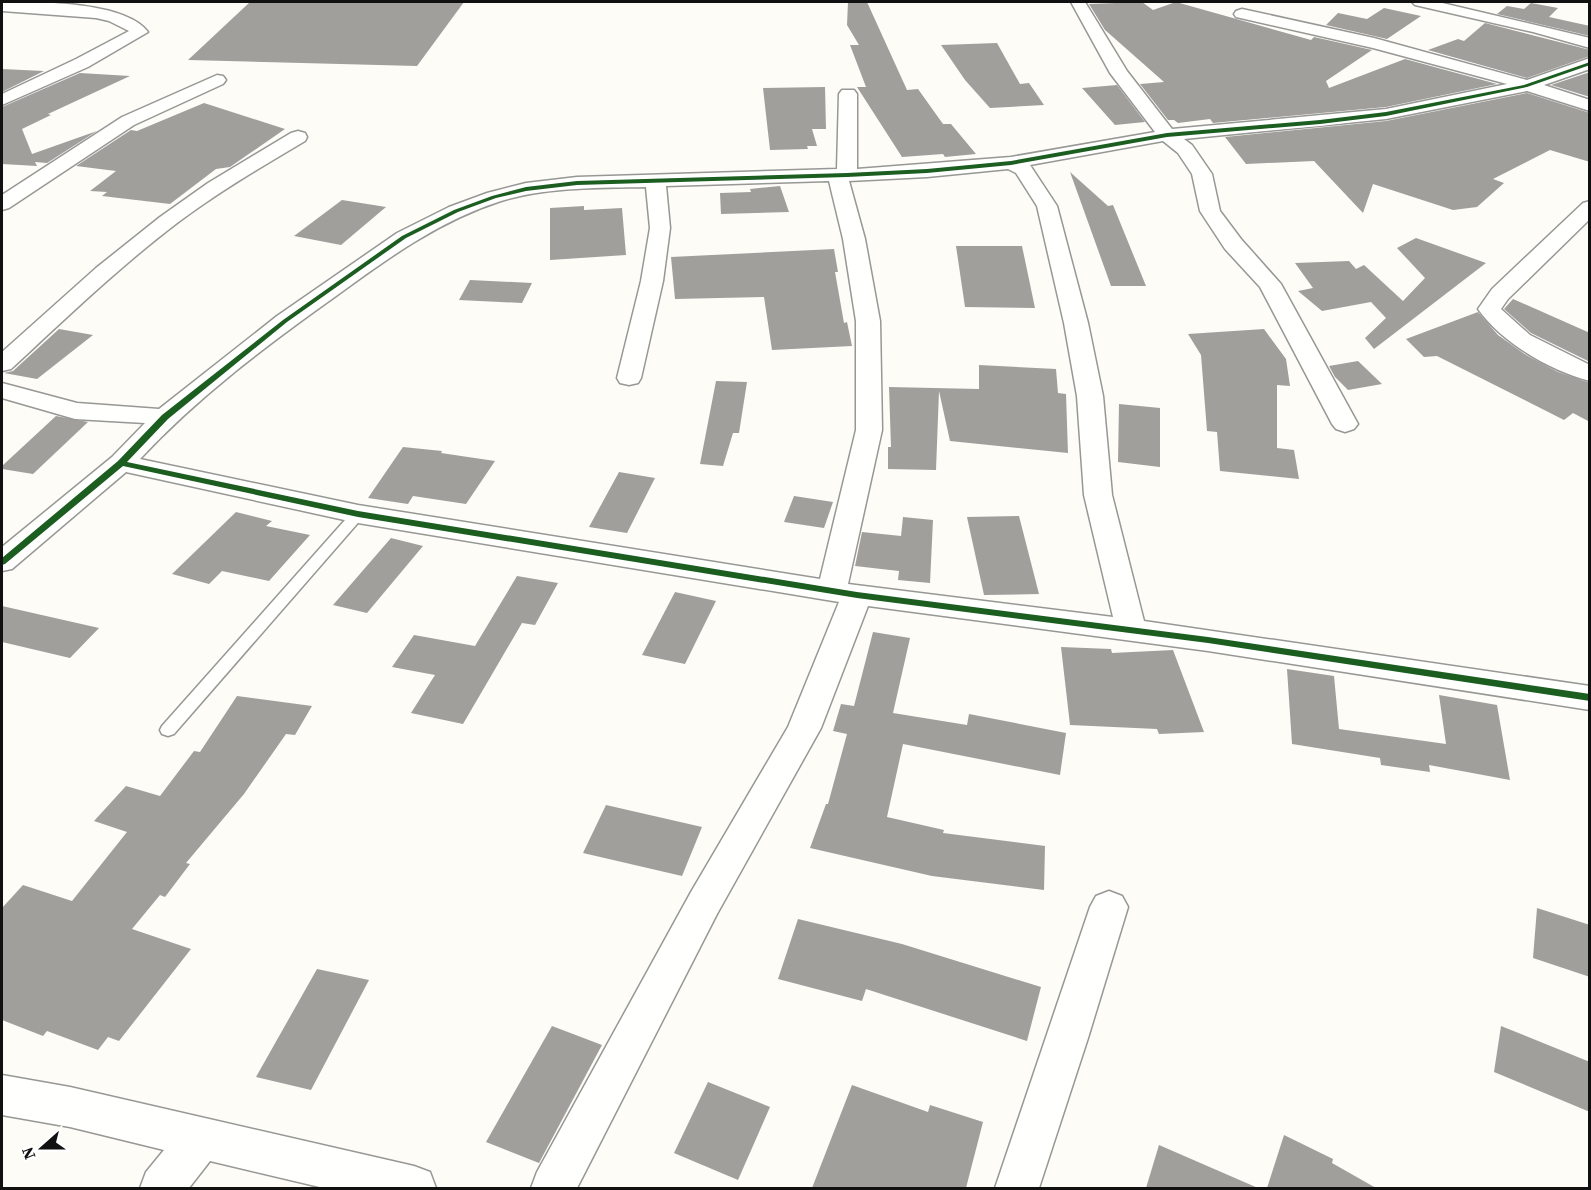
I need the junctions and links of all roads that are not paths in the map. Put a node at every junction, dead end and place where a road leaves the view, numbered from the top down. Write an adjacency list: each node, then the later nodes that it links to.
1 (1078, 2): 12 (street)
2 (1420, 2): 5 (street)
3 (2, 6): 10 (street)
4 (1242, 14): 8 (street)
5 (1590, 43)
6 (1590, 63): 8 (street)
7 (217, 80): 17 (street)
8 (1525, 86): 11 (street); 12 (street)
9 (848, 94): 15 (street)
10 (2, 100)
11 (1590, 106)
12 (1167, 135): 14 (street); 24 (street)
13 (298, 137): 19 (street)
14 (1011, 163): 15 (street); 29 (street)
15 (842, 176): 16 (street); 28 (street)
16 (655, 179): 21 (street); 23 (street)
17 (2, 204)
18 (1590, 207): 20 (street)
19 (2, 364)
20 (1590, 374)
21 (629, 378)
22 (2, 390): 23 (street)
23 (165, 417): 25 (street)
24 (1345, 424)
25 (121, 463): 26 (street); 27 (street)
26 (358, 514): 28 (street); 31 (lane)
27 (2, 562)
28 (844, 592): 29 (street); 37 (street)
29 (1131, 630): 30 (street)
30 (1590, 698)
31 (168, 730)
32 (1109, 907): 38 (street)
33 (2, 1095): 34 (street)
34 (201, 1137): 35 (street); 36 (street)
35 (162, 1188)
36 (414, 1188)
37 (553, 1188)
38 (1017, 1188)

